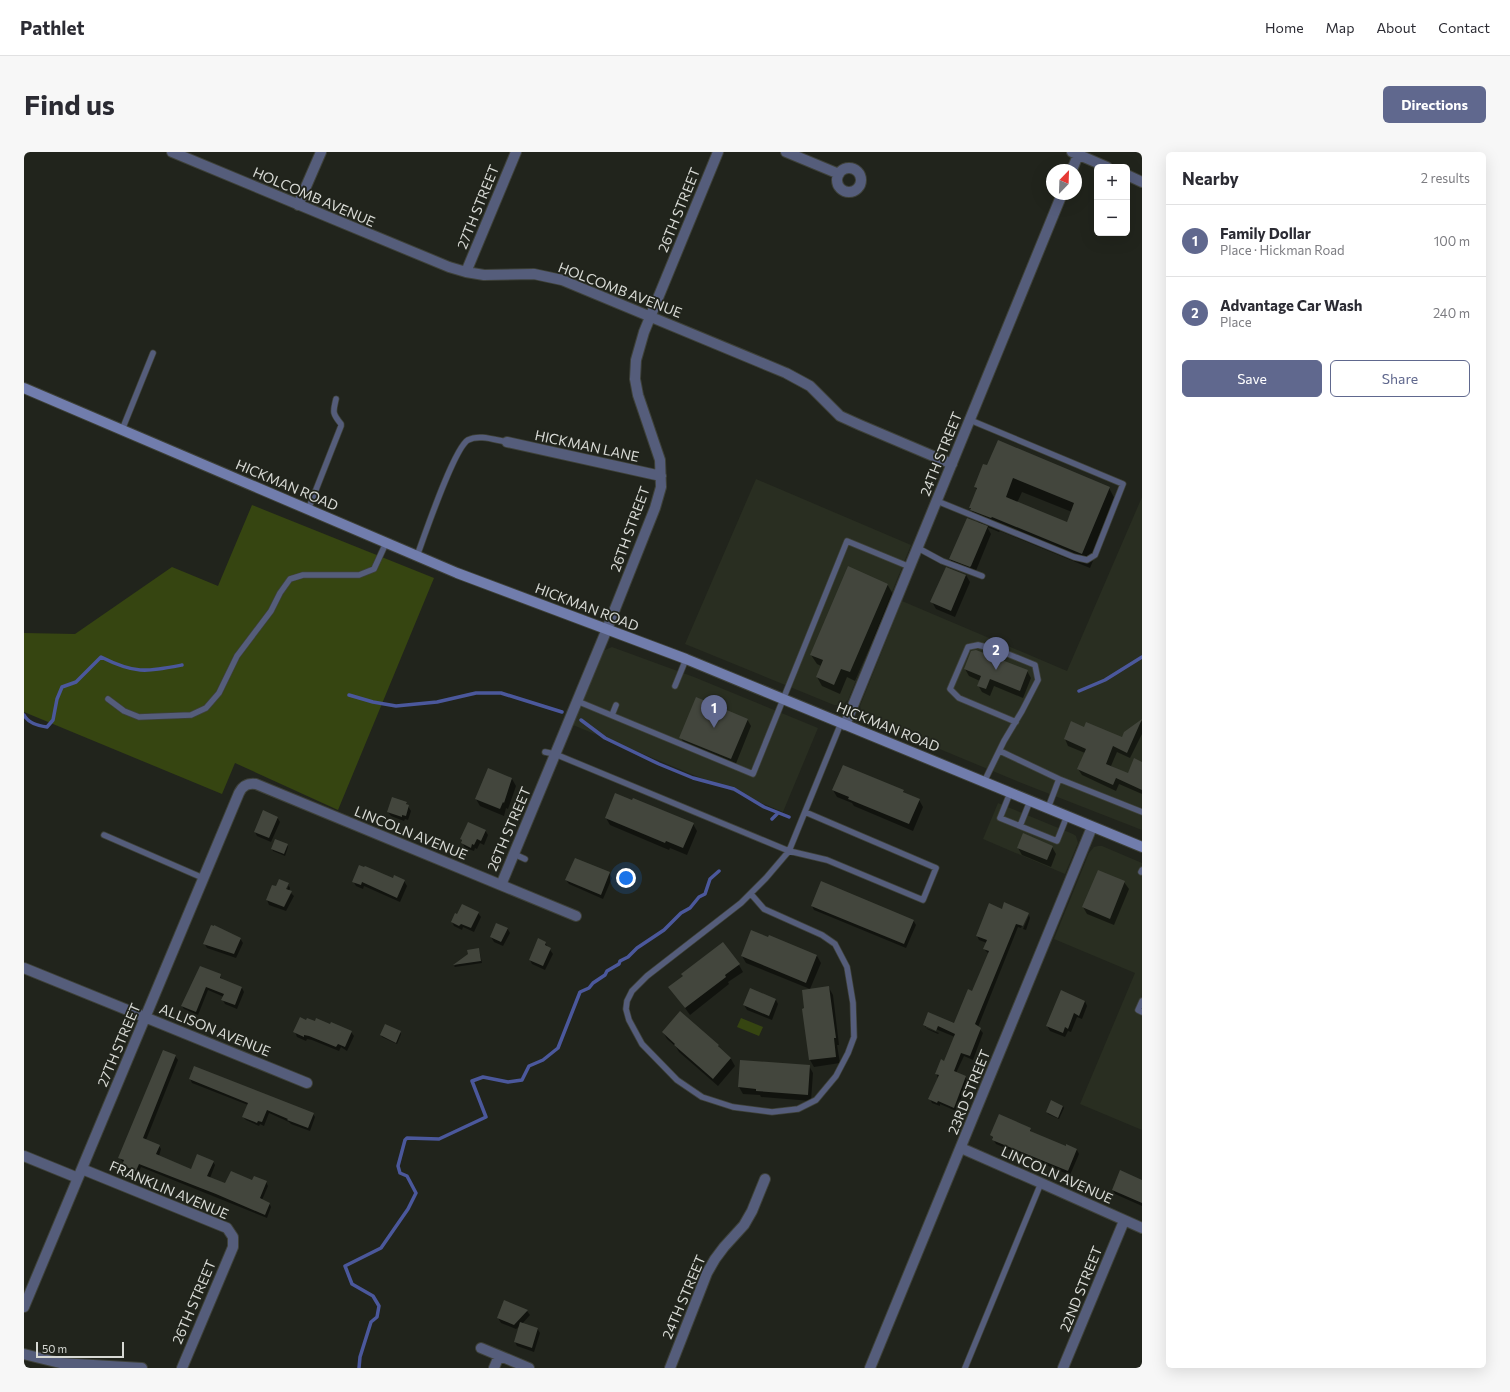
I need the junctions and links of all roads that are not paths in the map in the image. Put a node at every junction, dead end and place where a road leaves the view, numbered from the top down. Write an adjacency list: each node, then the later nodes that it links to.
1 (172, 152): 13 (street, HOLCOMB AVENUE)
2 (320, 152): 13 (street)
3 (516, 152): 14 (street, 27TH STREET)
4 (717, 152): 15 (street, 26TH STREET)
5 (786, 152): 9 (street)
6 (1075, 153): 7 (street); 8 (street)
7 (1073, 164)
8 (1100, 164)
9 (839, 174)
10 (1130, 176): 11 (street)
11 (1142, 182)
12 (1060, 200): 19 (street, 24TH STREET)
13 (298, 205): 14 (street, HOLCOMB AVENUE)
14 (466, 272): 15 (street, HOLCOMB AVENUE)
15 (651, 317): 22 (street, HOLCOMB AVENUE); 23 (street, 26TH STREET)
16 (153, 353): 20 (lane)
17 (24, 388): 20 (main road, HICKMAN ROAD)
18 (336, 399): 25 (lane)
19 (970, 420): 22 (street, 24TH STREET); 24 (lane)
20 (122, 430): 25 (main road, HICKMAN ROAD)
21 (507, 442): 23 (street, HICKMAN LANE); 28 (lane)
22 (952, 464): 24 (street, 24TH STREET)
23 (660, 476): 31 (street, 26TH STREET)
24 (937, 501): 27 (street, 24TH STREET)
25 (308, 510): 26 (main road, HICKMAN ROAD)
26 (386, 543): 28 (main road, HICKMAN ROAD); 34 (lane)
27 (918, 548): 29 (street, 24TH STREET); 30 (lane)
28 (417, 556): 31 (main road, HICKMAN ROAD)
29 (910, 567): 35 (lane); 40 (street, 24TH STREET)
30 (982, 576)
31 (607, 629): 32 (main road, HICKMAN ROAD); 36 (street, 26TH STREET)
32 (686, 659): 33 (lane); 35 (main road, HICKMAN ROAD)
33 (675, 686)
34 (108, 699)
35 (784, 699): 38 (lane); 40 (main road, HICKMAN ROAD)
36 (577, 701): 38 (lane); 43 (street, 26TH STREET)
37 (616, 705): 38 (lane)
38 (612, 715)
39 (1016, 722): 39 (lane); 42 (lane)
40 (843, 724): 45 (main road, HICKMAN ROAD); 50 (lane)
41 (545, 752): 43 (lane)
42 (1000, 752): 44 (lane); 45 (lane)
43 (555, 754): 57 (lane); 58 (street, 26TH STREET)
44 (1059, 778): 49 (lane); 51 (lane)
45 (984, 782): 46 (main road, HICKMAN ROAD)
46 (1010, 792): 48 (main road, HICKMAN ROAD); 53 (lane)
47 (239, 793): 60 (street, 27TH STREET); 61 (street, LINCOLN AVENUE)
48 (1030, 801): 49 (main road, HICKMAN ROAD); 53 (lane)
49 (1048, 808): 52 (main road, HICKMAN ROAD)
50 (805, 812): 57 (lane); 57 (lane)
51 (1142, 812)
52 (1067, 816): 53 (lane); 54 (main road, HICKMAN ROAD)
53 (1020, 826)
54 (1092, 827): 56 (main road, HICKMAN ROAD); 69 (street, 23RD STREET)
55 (104, 835): 60 (lane)
56 (1142, 847)
57 (789, 851): 62 (lane)
58 (514, 854): 59 (lane); 61 (street, 26TH STREET)
59 (525, 859)
60 (203, 878): 67 (street, 27TH STREET)
61 (501, 885): 63 (street, LINCOLN AVENUE)
62 (751, 894): 62 (lane)
63 (576, 916)
64 (24, 968): 67 (street, ALLISON AVENUE)
65 (1142, 1001): 66 (lane)
66 (1142, 1012)
67 (145, 1017): 68 (street, ALLISON AVENUE); 71 (street, 27TH STREET)
68 (307, 1083)
69 (961, 1148): 74 (street, LINCOLN AVENUE); 88 (street, 23RD STREET)
70 (24, 1156): 72 (street)
71 (82, 1168): 72 (street, 27TH STREET); 77 (street, FRANKLIN AVENUE)
72 (78, 1178): 78 (street, 27TH STREET)
73 (765, 1179): 87 (street, 24TH STREET)
74 (1042, 1183): 75 (street, LINCOLN AVENUE); 89 (lane)
75 (1124, 1221): 76 (street, LINCOLN AVENUE); 90 (street, 22ND STREET)
76 (1142, 1228)
77 (233, 1247): 84 (street, 26TH STREET)
78 (28, 1287): 79 (street, 27TH STREET)
79 (24, 1307)
80 (481, 1348): 82 (street)
81 (24, 1354): 83 (street)
82 (499, 1356): 85 (street); 86 (street)
83 (142, 1368)
84 (182, 1368)
85 (494, 1368)
86 (528, 1368)
87 (670, 1368)
88 (870, 1368)
89 (965, 1368)
90 (1063, 1368)

